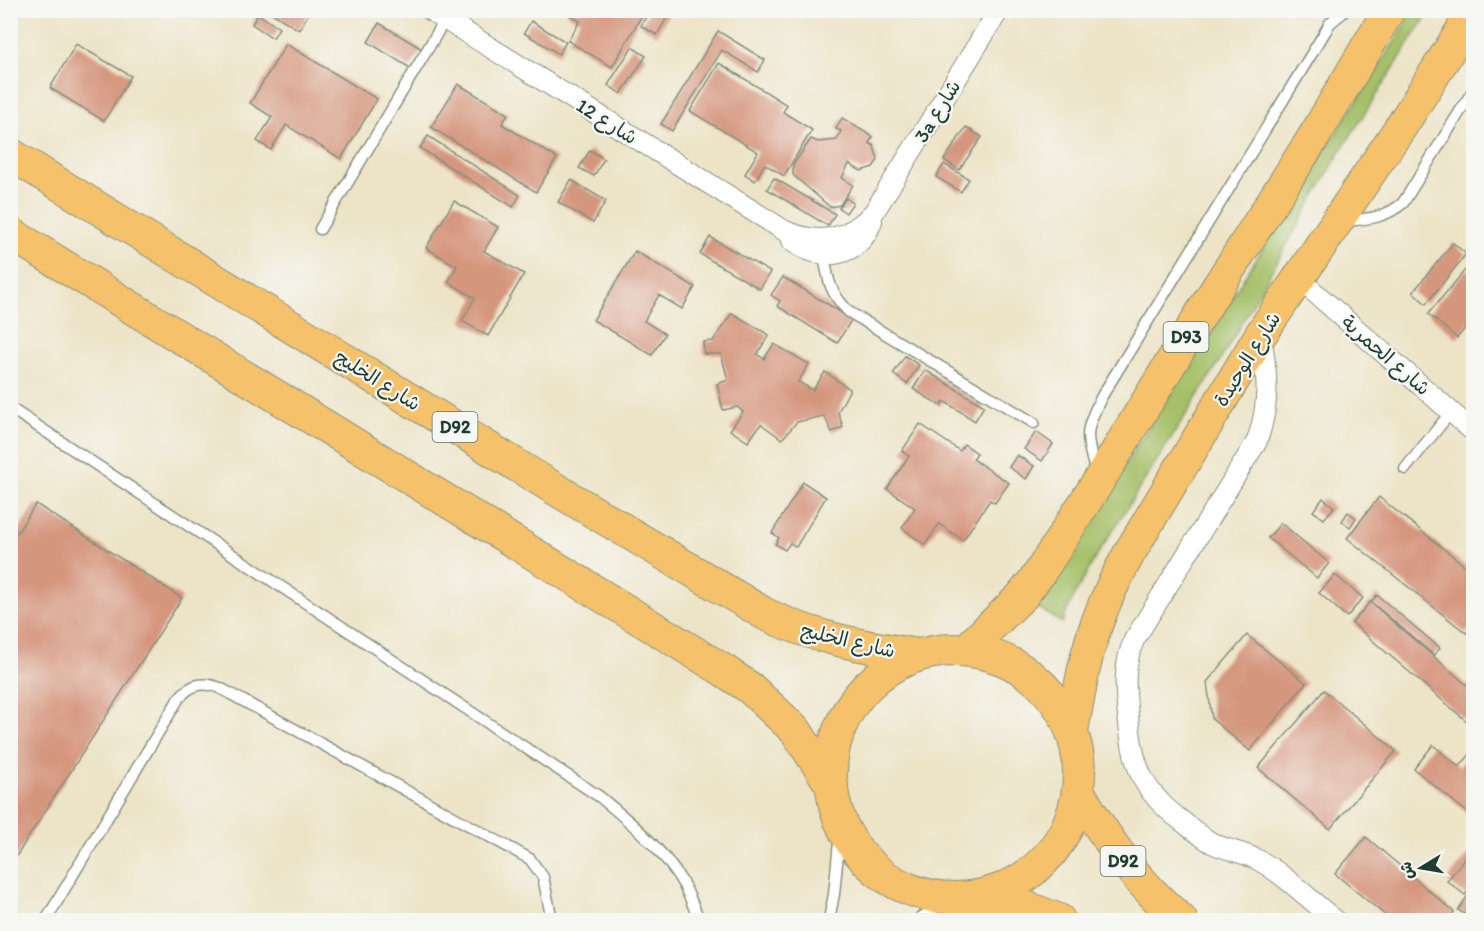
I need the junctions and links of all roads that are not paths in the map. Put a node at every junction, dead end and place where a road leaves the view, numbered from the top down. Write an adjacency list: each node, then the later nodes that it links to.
1 (999, 10): 10 (street, 3a شارع)
2 (1346, 10): 23 (lane)
3 (1389, 10): 23 (main road, D93)
4 (1460, 10): 8 (main road)
5 (1473, 11): 8 (main road, شارع الوحيدة)
6 (437, 15): 12 (lane); 13 (street, شارع 12)
7 (1473, 89): 11 (lane)
8 (1404, 122): 11 (main road, شارع الوحيدة)
9 (10, 154): 25 (main road, شارع الخليج / D92)
10 (874, 212): 13 (street, شارع 12); 15 (street)
11 (1337, 221): 16 (main road, شارع الوحيدة)
12 (320, 229)
13 (785, 231): 15 (street, شارع 12)
14 (10, 233): 27 (main road)
15 (824, 255): 20 (lane)
16 (1298, 278): 17 (main road, شارع الوحيدة); 19 (street, شارع الحمرية)
17 (1261, 334): 26 (main road, شارع الوحيدة); 39 (street)
18 (10, 408): 34 (lane)
19 (1451, 412): 21 (street, شارع الحمرية); 22 (lane)
20 (1034, 423)
21 (1473, 432)
22 (1405, 469)
23 (1098, 482): 24 (main road, D93)
24 (966, 650): 25 (main road); 26 (main road)
25 (918, 655): 27 (main road)
26 (1072, 732): 28 (main road)
27 (832, 786): 29 (main road)
28 (1078, 791): 30 (main road); 38 (main road, D92)
29 (841, 821): 31 (main road); 35 (lane)
30 (984, 897): 31 (main road); 37 (main road)
31 (952, 898): 36 (lane)
32 (46, 921): 33 (lane)
33 (552, 921)
34 (699, 921)
35 (829, 921)
36 (917, 921)
37 (1059, 921)
38 (1181, 921)
39 (1335, 921)

